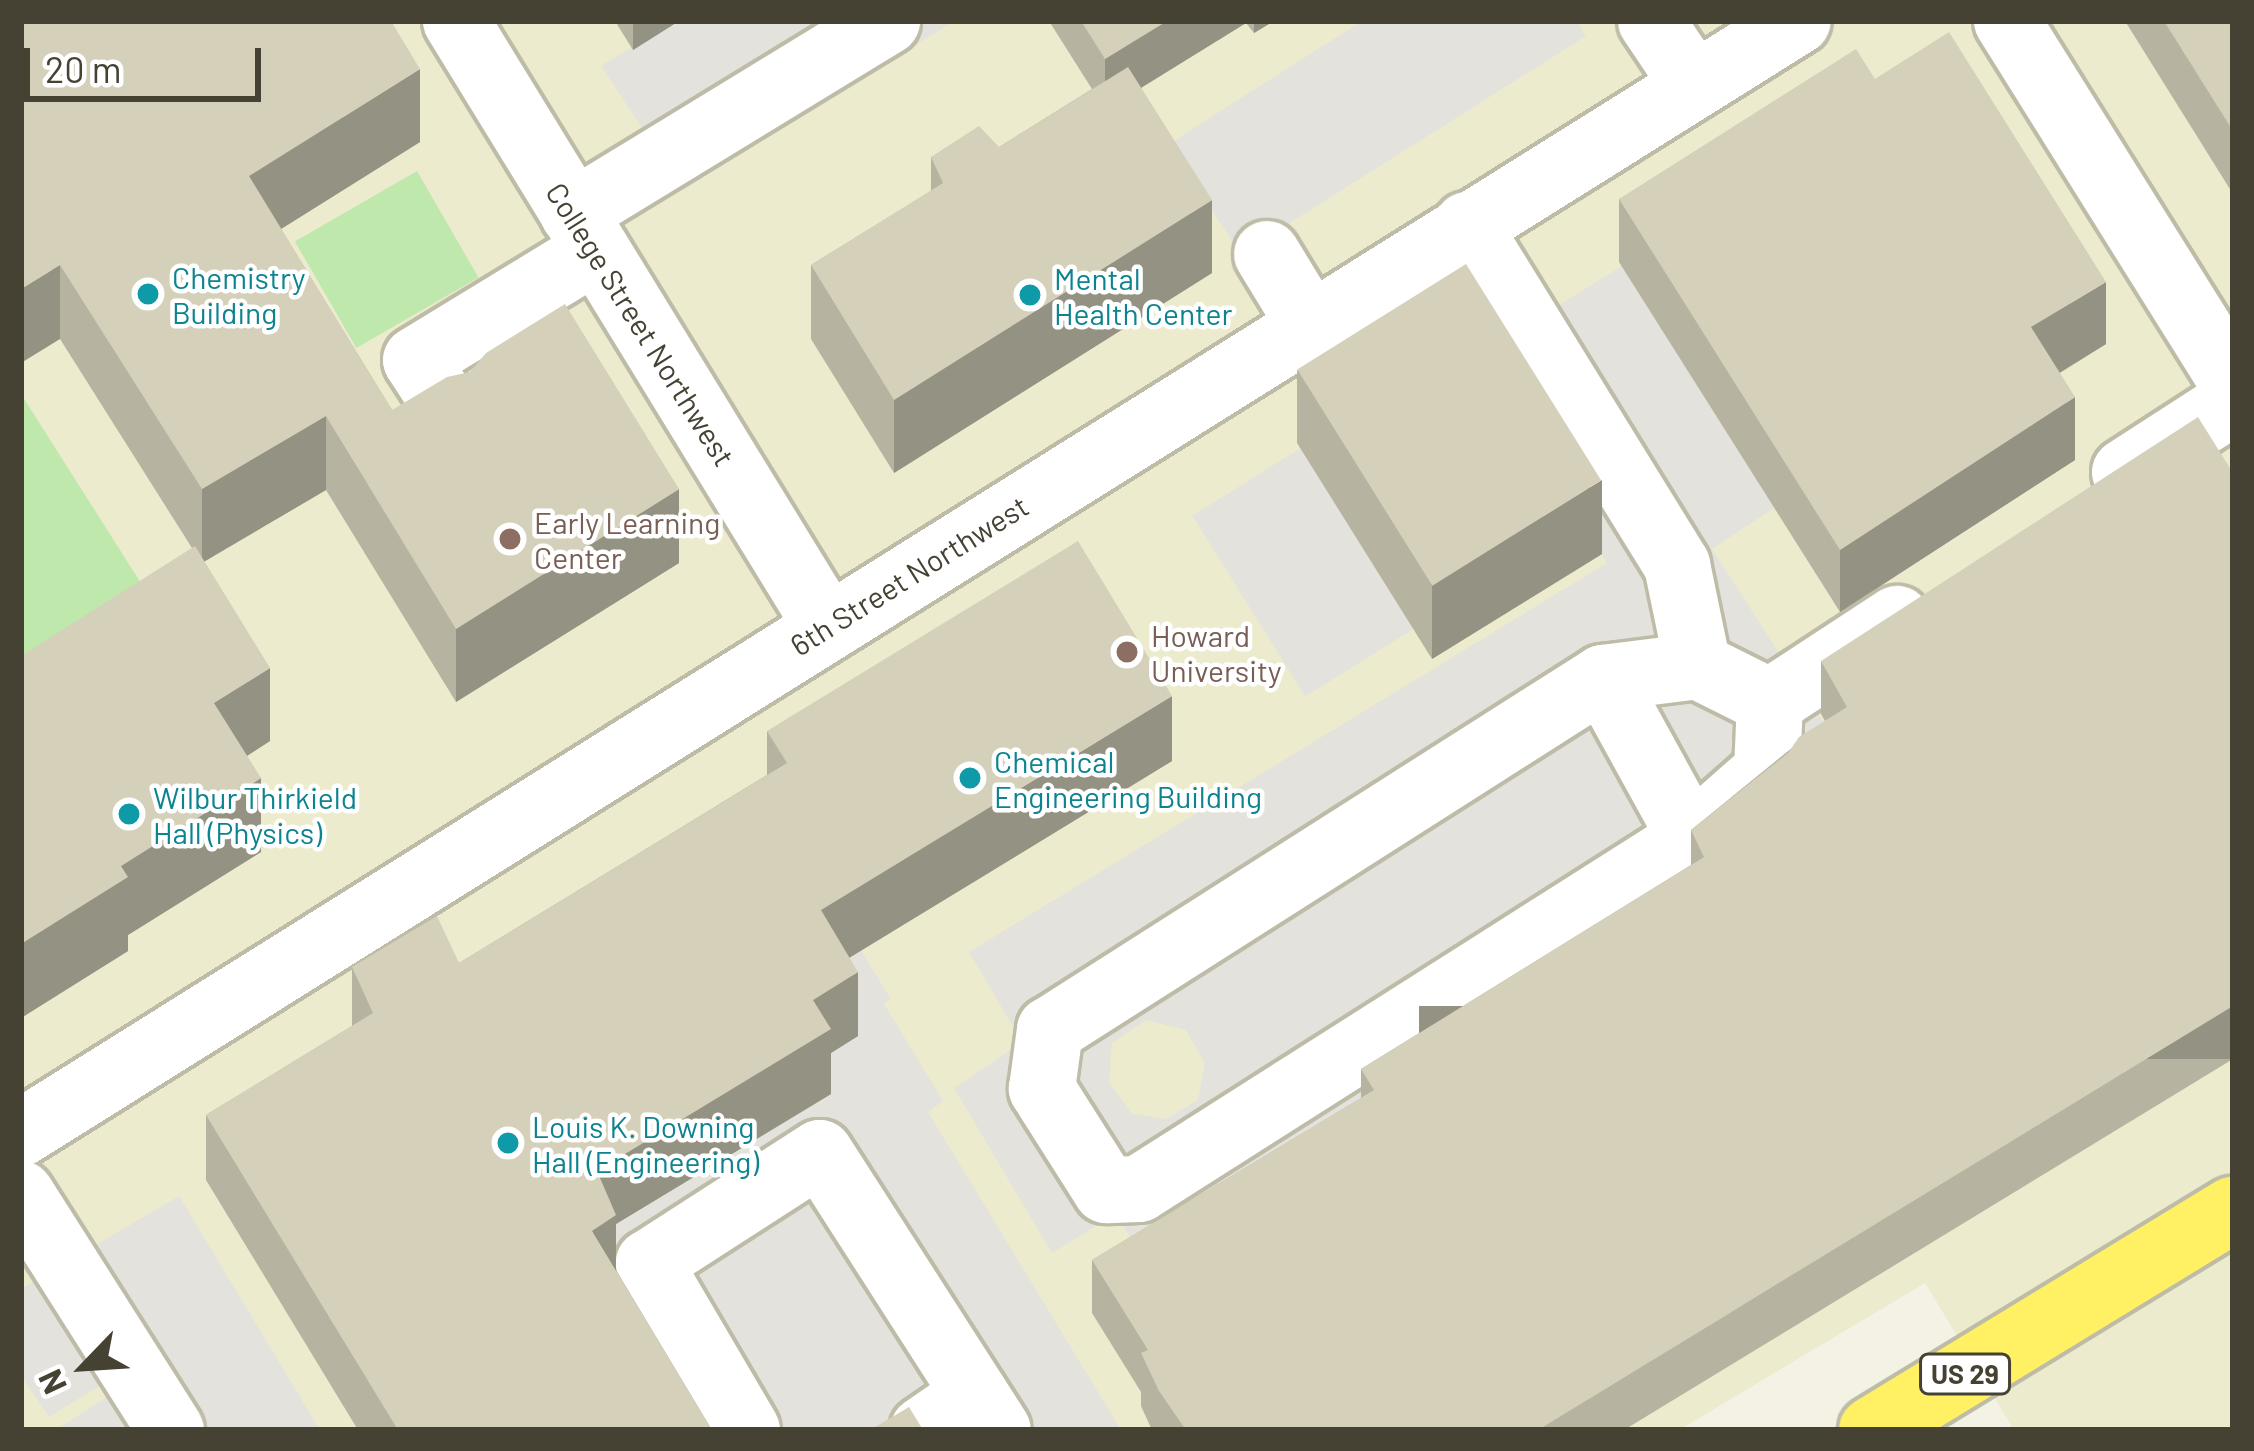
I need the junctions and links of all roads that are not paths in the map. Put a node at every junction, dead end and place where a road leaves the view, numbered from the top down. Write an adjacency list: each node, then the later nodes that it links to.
1 (456, 21): 8 (street, College Street Northwest)
2 (1651, 21): 6 (street)
3 (1798, 21): 6 (street, 6th Street Northwest)
4 (2007, 21): 11 (street)
5 (872, 25): 8 (street)
6 (1694, 86): 7 (street, 6th Street Northwest)
7 (1467, 225): 10 (street, 6th Street Northwest); 17 (street)
8 (585, 231): 13 (street); 16 (street, College Street Northwest)
9 (1267, 254): 10 (street)
10 (1309, 323): 16 (street, 6th Street Northwest)
11 (2233, 382)
12 (2233, 402): 14 (street)
13 (452, 414)
14 (2068, 508)
15 (1949, 586): 19 (street)
16 (827, 626): 21 (street, 6th Street Northwest)
17 (1698, 666): 18 (street); 19 (street)
18 (1603, 677): 20 (street); 20 (street)
19 (1770, 702): 20 (street)
20 (1690, 838)
21 (21, 1133)
22 (21, 1194): 25 (street)
23 (2233, 1210): 27 (highway, US 29)
24 (966, 1418): 26 (street)
25 (171, 1430)
26 (747, 1430)
27 (1872, 1430)

